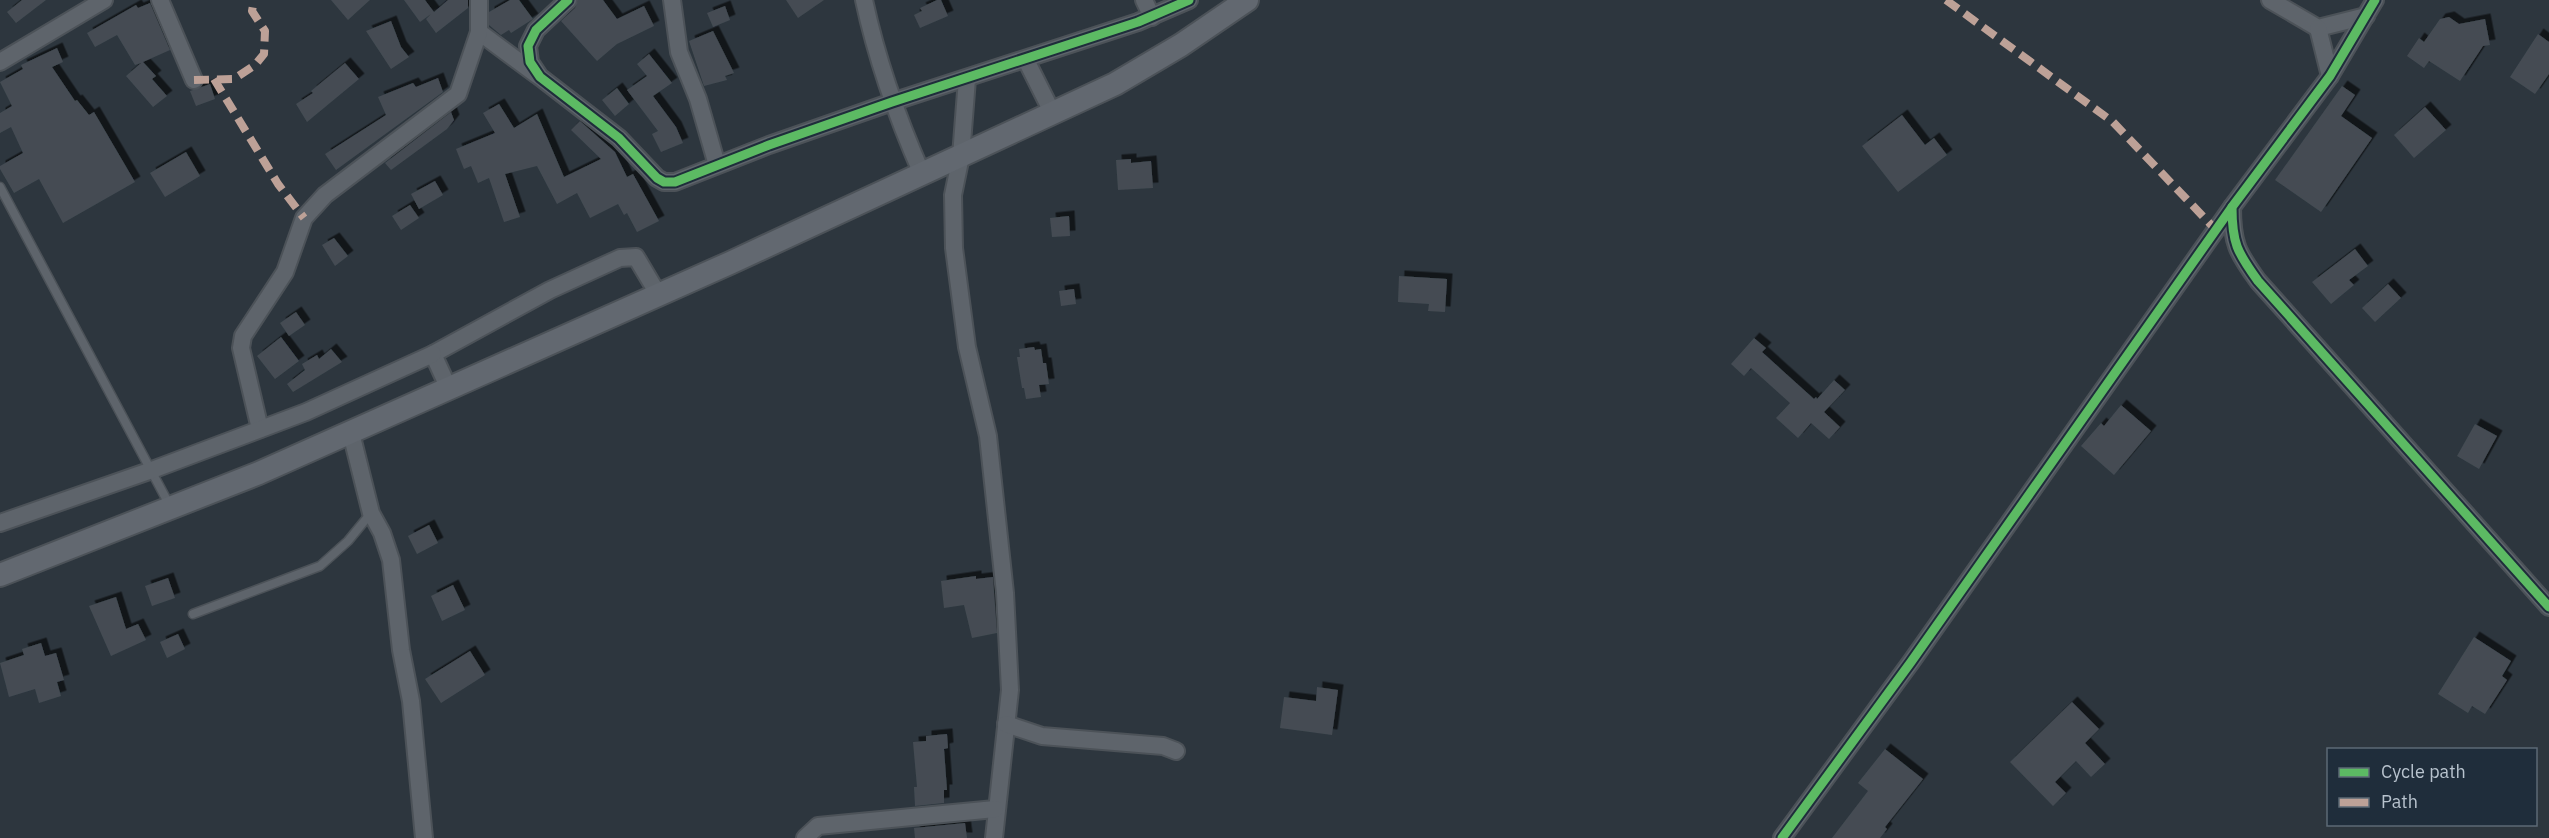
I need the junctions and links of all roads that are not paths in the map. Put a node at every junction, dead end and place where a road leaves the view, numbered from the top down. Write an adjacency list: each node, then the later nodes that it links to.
1 (104, 0): 17 (street)
2 (160, 0): 21 (street)
3 (479, 0): 15 (street)
4 (568, 0): 19 (street)
5 (672, 0): 25 (street)
6 (864, 0): 22 (street)
7 (1144, 0): 12 (street)
8 (1189, 0): 12 (street)
9 (1247, 0): 23 (main road)
10 (2270, 0): 14 (street)
11 (2375, 0): 13 (street)
12 (1152, 16): 16 (street)
13 (2366, 16): 14 (street); 18 (street)
14 (2318, 28): 18 (street)
15 (479, 33): 19 (street); 32 (street)
16 (1026, 60): 20 (street); 23 (street)
17 (0, 62)
18 (2330, 76): 28 (street)
19 (540, 77): 25 (street)
20 (967, 79): 22 (street); 24 (street)
21 (194, 80)
22 (892, 102): 25 (street); 26 (street)
23 (1053, 114): 24 (main road)
24 (961, 156): 26 (main road); 41 (street)
25 (717, 165)
26 (922, 174): 29 (main road)
27 (0, 187): 34 (lane)
28 (2232, 207): 39 (street); 47 (street)
29 (658, 294): 30 (street); 31 (main road)
30 (433, 354): 31 (street); 32 (street)
31 (449, 389): 33 (main road)
32 (260, 429): 34 (street)
33 (351, 433): 35 (main road); 36 (street)
34 (152, 470): 35 (lane); 37 (street)
35 (171, 510): 38 (main road)
36 (370, 513): 40 (lane); 44 (street)
37 (0, 523)
38 (0, 575)
39 (2549, 607)
40 (192, 614)
41 (1006, 724): 42 (street); 43 (street)
42 (1176, 751)
43 (995, 809): 45 (street); 46 (street)
44 (424, 838)
45 (805, 838)
46 (994, 838)
47 (1782, 838)

